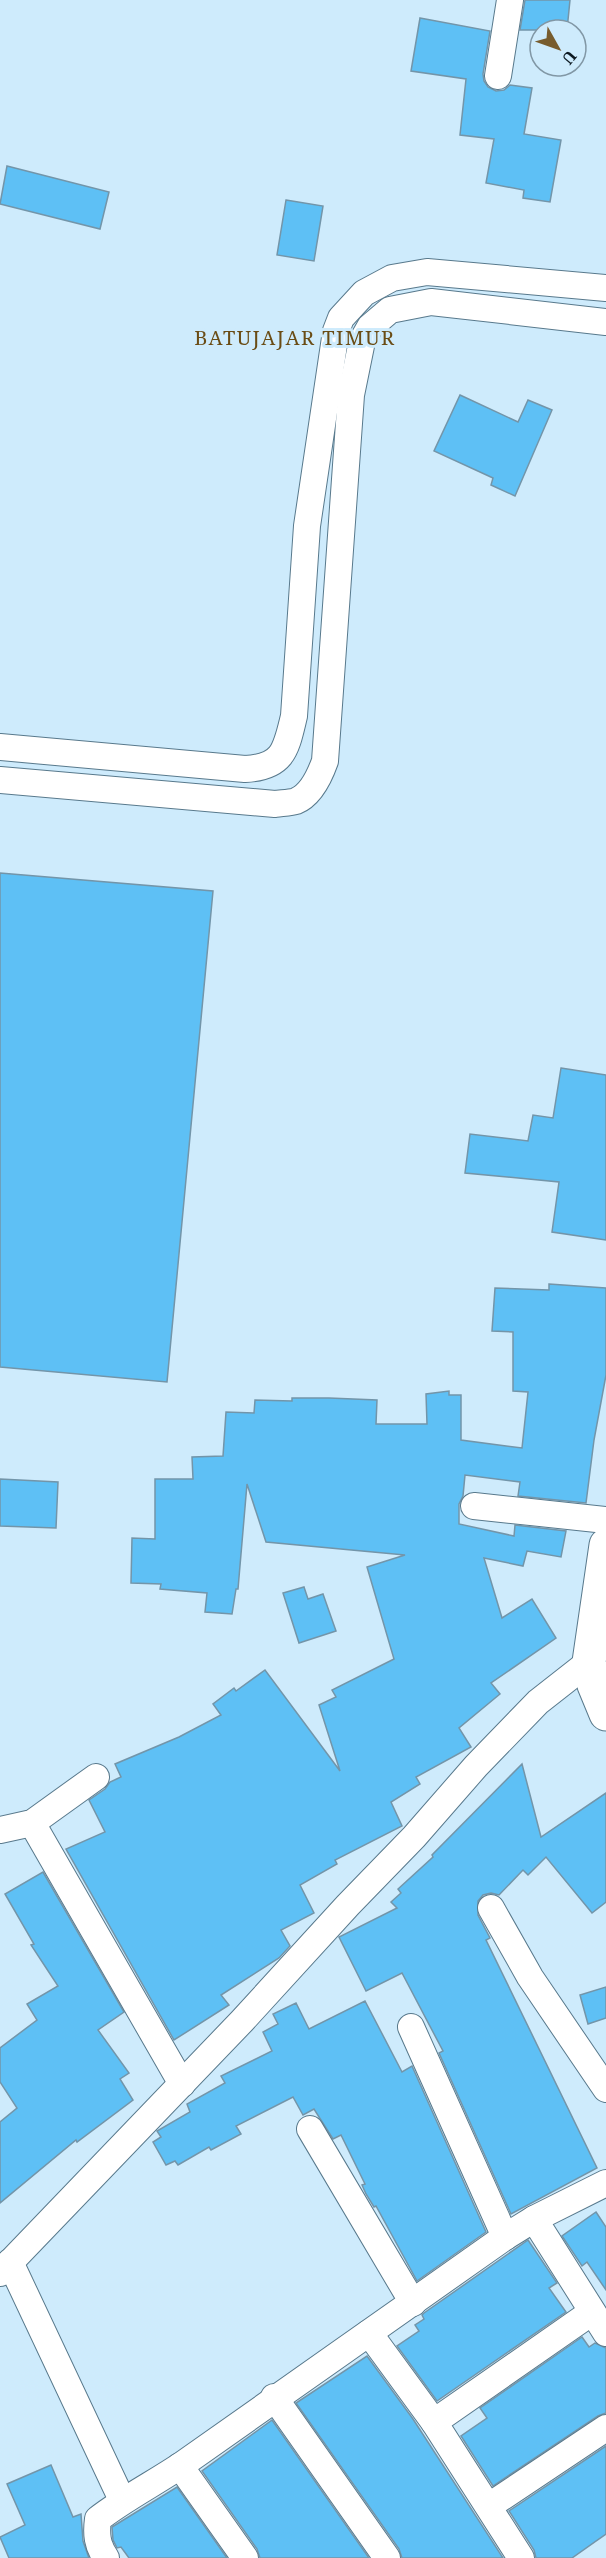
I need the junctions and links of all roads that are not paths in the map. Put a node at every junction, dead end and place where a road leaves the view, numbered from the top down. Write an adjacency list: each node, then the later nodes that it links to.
1 (510, 0): 2 (street)
2 (498, 76)
3 (606, 288): 5 (street)
4 (606, 322): 6 (street)
5 (0, 747)
6 (0, 780)
7 (474, 1506): 8 (street)
8 (606, 1520)
9 (605, 1552): 10 (highway)
10 (590, 1653): 11 (highway); 17 (street)
11 (606, 1714)
12 (96, 1777): 13 (street)
13 (32, 1823): 14 (street); 17 (street)
14 (0, 1830)
15 (491, 1908): 18 (street)
16 (411, 2027): 22 (street)
17 (182, 2084): 23 (street)
18 (606, 2089)
19 (310, 2129): 24 (street)
20 (606, 2183): 21 (street)
21 (534, 2219): 22 (street); 25 (street)
22 (505, 2237): 24 (street)
23 (5, 2267): 31 (street)
24 (413, 2303): 26 (street)
25 (599, 2322): 28 (street)
26 (369, 2333): 27 (street); 28 (street)
27 (274, 2397): 30 (street); 35 (street)
28 (434, 2422): 32 (street)
29 (606, 2428): 32 (street)
30 (180, 2466): 31 (street); 34 (street)
31 (122, 2500): 33 (street)
32 (489, 2506): 36 (street)
33 (106, 2558)
34 (245, 2558)
35 (387, 2558)
36 (521, 2558)

